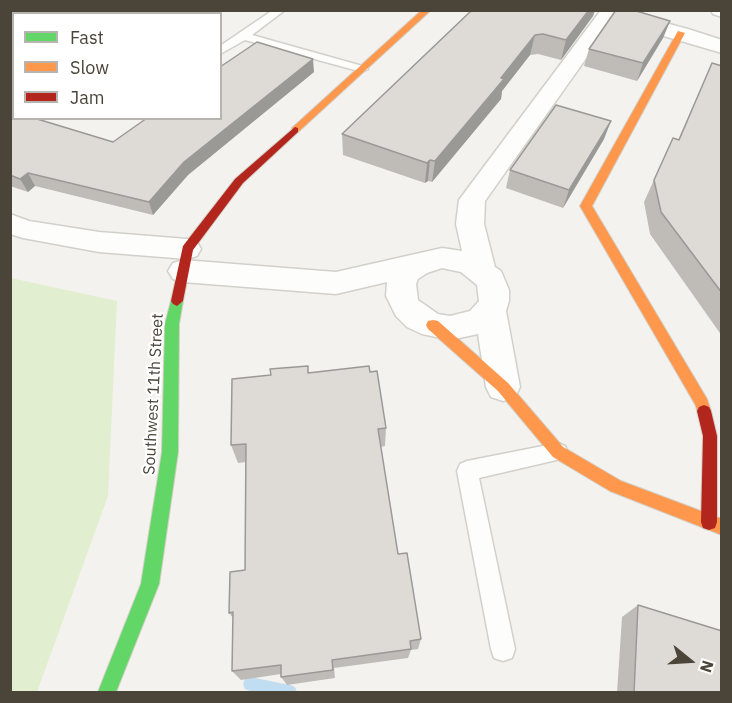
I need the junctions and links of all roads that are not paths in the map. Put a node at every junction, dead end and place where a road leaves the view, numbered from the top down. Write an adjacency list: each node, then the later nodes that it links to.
1 (280, 10): 5 (lane)
2 (427, 10): 8 (street, Southwest 11th Street)
3 (609, 12): 4 (street); 10 (street)
4 (681, 33): 6 (street); 20 (street)
5 (244, 36): 7 (lane); 8 (lane)
6 (722, 47)
7 (222, 50)
8 (362, 69): 11 (street, Southwest 11th Street)
9 (10, 223): 11 (street)
10 (470, 224): 12 (street); 13 (street)
11 (185, 260): 14 (street); 22 (street, Southwest 11th Street)
12 (423, 262): 13 (street); 14 (street); 15 (street)
13 (481, 270): 16 (street)
14 (336, 283): 15 (street)
15 (407, 308): 17 (street)
16 (490, 311): 17 (street); 18 (street)
17 (433, 325): 18 (street)
18 (503, 387): 19 (street)
19 (558, 453): 20 (street); 21 (lane)
20 (715, 524)
21 (503, 649)
22 (107, 693)

